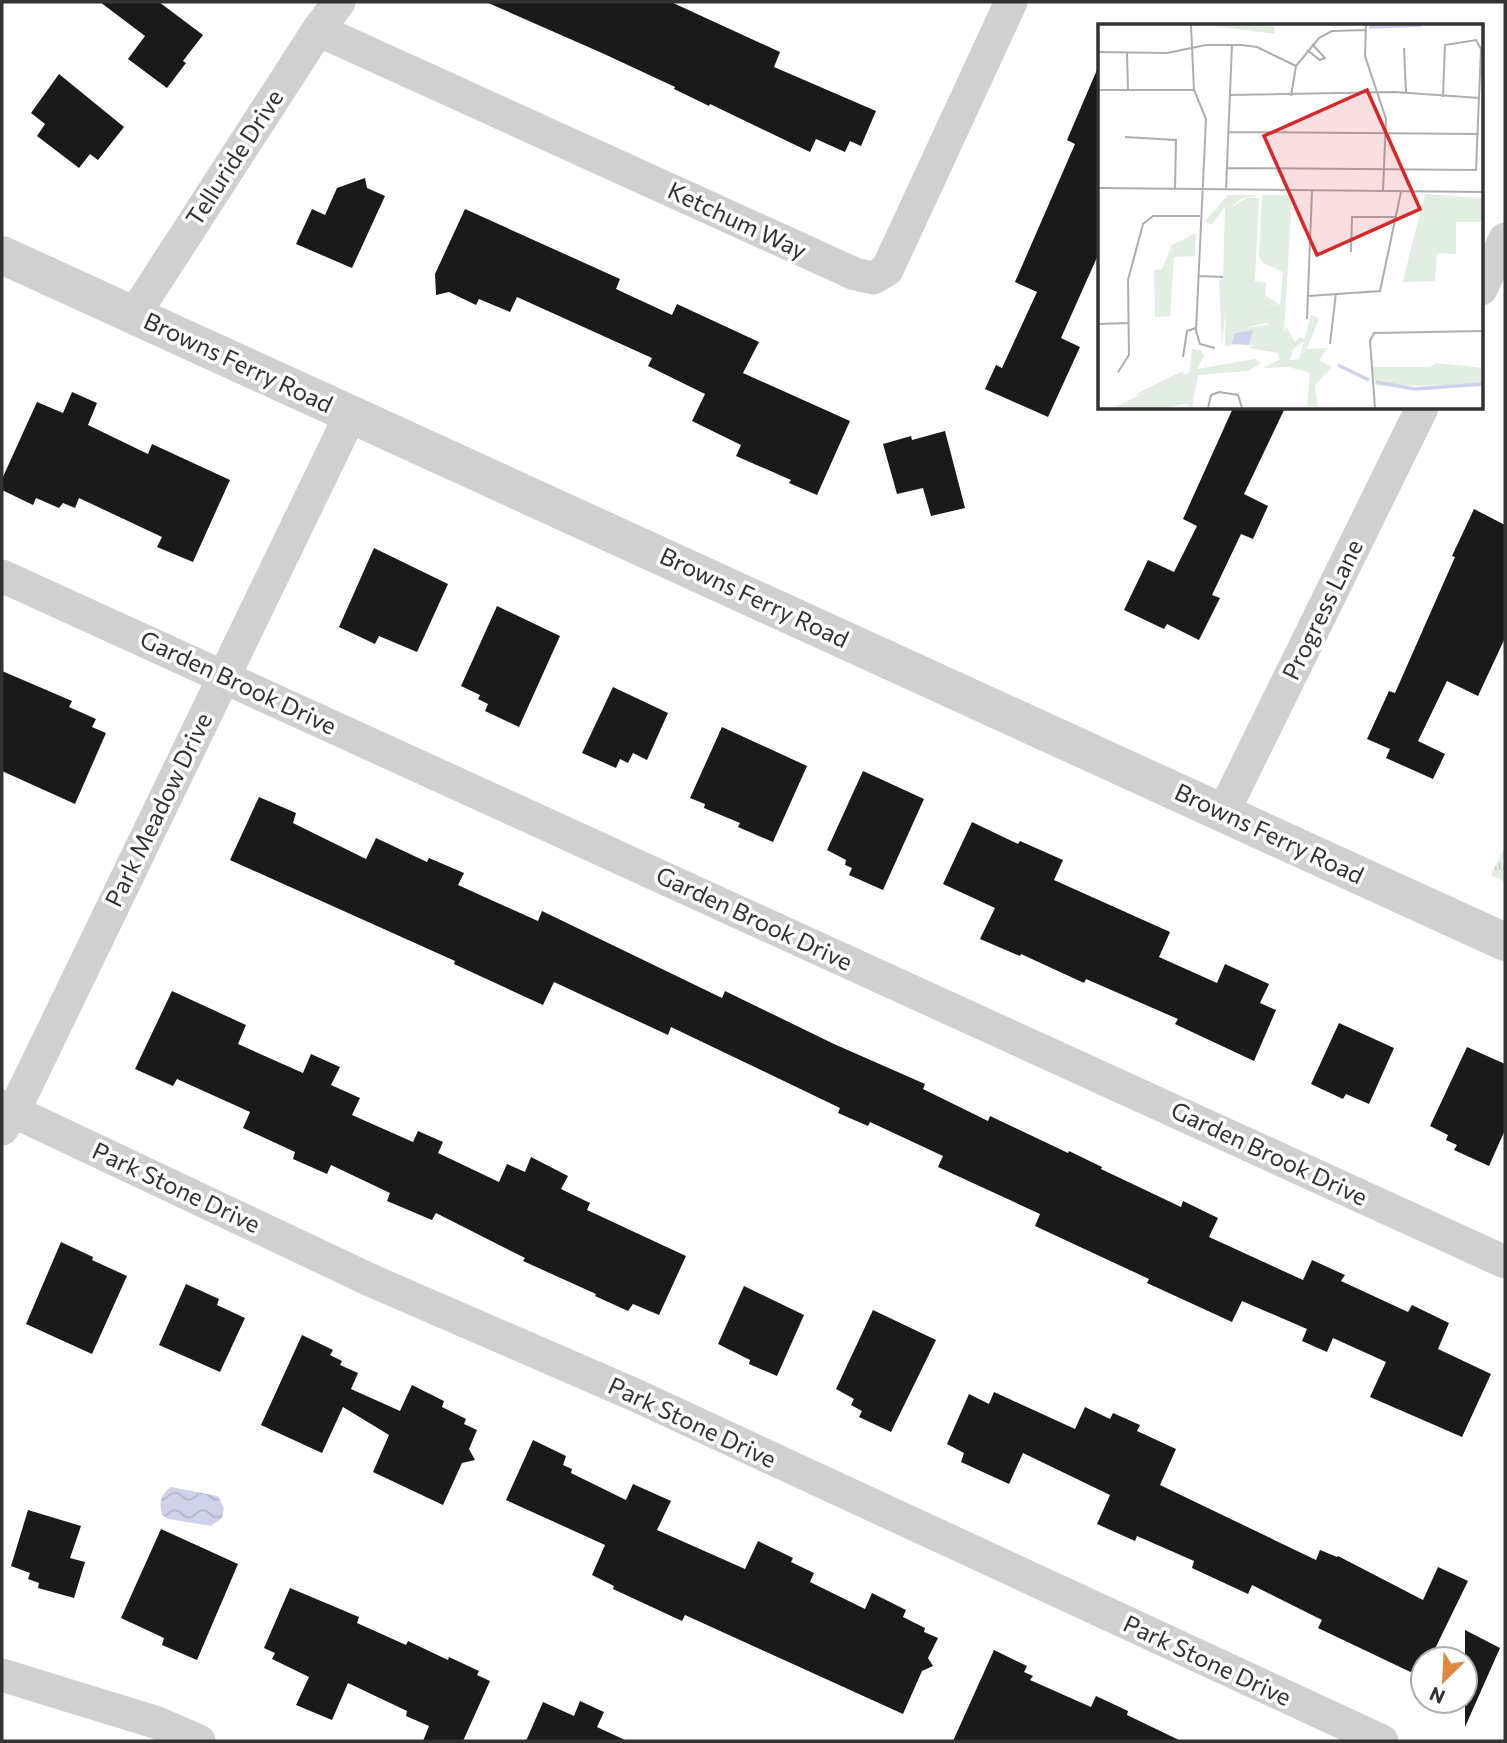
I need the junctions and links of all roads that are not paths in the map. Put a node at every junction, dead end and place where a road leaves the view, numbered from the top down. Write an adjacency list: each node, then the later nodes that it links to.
1 (339, 2): 3 (street, Telluride Drive)
2 (1011, 2): 3 (street, Ketchum Way)
3 (318, 30): 7 (street, Telluride Drive)
4 (1505, 239): 6 (street)
5 (2, 255): 7 (street, Browns Ferry Road)
6 (1482, 287)
7 (134, 315): 9 (street, Browns Ferry Road)
8 (1421, 410): 12 (street, Progress Lane)
9 (351, 414): 11 (street, Park Meadow Drive); 12 (street, Browns Ferry Road)
10 (2, 576): 11 (street, Garden Brook Drive)
11 (223, 677): 14 (street, Park Meadow Drive); 15 (street, Garden Brook Drive)
12 (1223, 813): 13 (street, Browns Ferry Road)
13 (1505, 942)
14 (6, 1115): 18 (street, Park Stone Drive)
15 (1505, 1262)
16 (2, 1675): 17 (street)
17 (199, 1741)
18 (1382, 1741)

